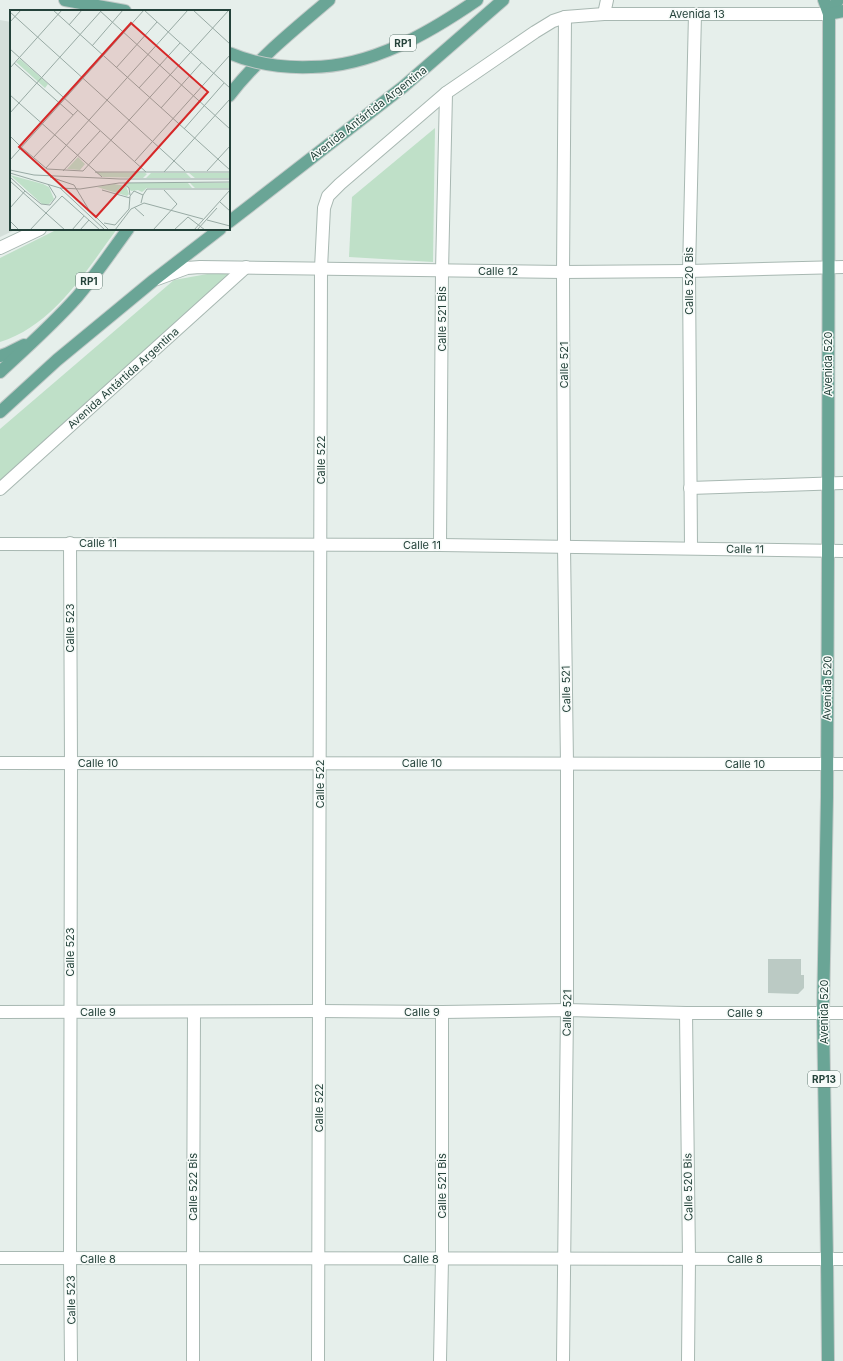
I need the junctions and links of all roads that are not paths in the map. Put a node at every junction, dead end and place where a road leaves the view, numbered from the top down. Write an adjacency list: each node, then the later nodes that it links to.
1 (65, 0): 8 (main road)
2 (329, 0): 17 (main road)
3 (477, 0): 15 (main road, RP1, bridge)
4 (503, 0): 18 (main road, Avenida Antártida Argentina)
5 (606, 0): 10 (street)
6 (824, 0): 12 (main road, Avenida 520 / RP13)
7 (838, 0): 12 (main road)
8 (120, 10)
9 (843, 11): 12 (main road, Avenida 13)
10 (604, 14): 11 (street, Avenida 13); 14 (street, Avenida 13)
11 (695, 14): 12 (street, Avenida 13); 28 (street, Calle 520 Bis)
12 (829, 14): 13 (main road, Avenida 13); 24 (main road, Avenida 520 / RP13)
13 (843, 16)
14 (565, 18): 16 (street); 29 (street, Calle 521)
15 (230, 53)
16 (446, 93): 26 (street, Calle 522); 27 (street, Calle 521 Bis)
17 (230, 95)
18 (230, 221)
19 (38, 230): 22 (street)
20 (127, 230): 31 (main road, RP1)
21 (219, 230): 30 (main road)
22 (0, 248)
23 (246, 267): 26 (street, Calle 12); 30 (street, Calle 12); 38 (street, Avenida Antártida Argentina)
24 (828, 267): 25 (street, Calle 12); 28 (street, Calle 12); 35 (main road, Avenida 520 / RP13)
25 (843, 267)
26 (321, 268): 27 (street, Calle 12); 41 (street, Calle 522)
27 (442, 271): 29 (street, Calle 12); 42 (street, Calle 521 Bis)
28 (689, 271): 29 (street, Calle 12); 37 (street, Calle 520 Bis)
29 (563, 272): 43 (street, Calle 521)
30 (154, 280): 34 (main road)
31 (46, 330): 32 (main road); 33 (main road)
32 (0, 356)
33 (0, 372)
34 (0, 412)
35 (828, 483): 36 (street); 37 (street); 45 (main road, Avenida 520 / RP13)
36 (843, 483)
37 (690, 488): 44 (street, Calle 520 Bis)
38 (0, 489)
39 (70, 543): 40 (street, Calle 11); 41 (street, Calle 11); 49 (street, Calle 523)
40 (0, 544)
41 (321, 545): 42 (street, Calle 11); 48 (street, Calle 522)
42 (440, 545): 43 (street, Calle 11)
43 (564, 548): 44 (street, Calle 11); 50 (street, Calle 521)
44 (691, 548): 45 (street, Calle 11)
45 (828, 551): 46 (street, Calle 11); 51 (main road, Avenida 520 / RP13)
46 (843, 551)
47 (0, 762): 49 (street, Calle 10)
48 (320, 762): 49 (street, Calle 10); 50 (street, Calle 10); 54 (street, Calle 522)
49 (71, 763): 56 (street, Calle 523)
50 (568, 764): 51 (street, Calle 10); 53 (street, Calle 521)
51 (826, 764): 52 (street, Calle 10); 59 (main road, Avenida 520 / RP13)
52 (843, 764)
53 (567, 1010): 58 (street, Calle 9); 60 (street, Calle 9); 67 (street, Calle 521)
54 (319, 1011): 57 (street, Calle 9); 58 (street, Calle 9); 64 (street, Calle 522)
55 (0, 1012): 56 (street, Calle 9)
56 (70, 1012): 57 (street, Calle 9); 65 (street, Calle 523)
57 (194, 1012): 63 (street, Calle 522 Bis)
58 (442, 1012): 66 (street, Calle 521 Bis)
59 (823, 1012): 60 (street, Calle 9); 61 (street, Calle 9); 69 (main road, Avenida 520 / RP13)
60 (686, 1013): 68 (street, Calle 520 Bis)
61 (843, 1013)
62 (0, 1258): 65 (street, Calle 8)
63 (193, 1258): 64 (street, Calle 8); 65 (street, Calle 8); 72 (street, Calle 522 Bis)
64 (319, 1258): 66 (street, Calle 8); 73 (street, Calle 522)
65 (70, 1259): 71 (street, Calle 523)
66 (442, 1259): 67 (street, Calle 8); 74 (street, Calle 521 Bis)
67 (563, 1259): 68 (street, Calle 8); 75 (street, Calle 521)
68 (689, 1259): 69 (street, Calle 8); 76 (street, Calle 520 Bis)
69 (828, 1259): 70 (street, Calle 8); 77 (main road, Avenida 520 / RP13)
70 (843, 1259)
71 (71, 1361)
72 (193, 1361)
73 (318, 1361)
74 (440, 1361)
75 (563, 1361)
76 (688, 1361)
77 (828, 1361)

